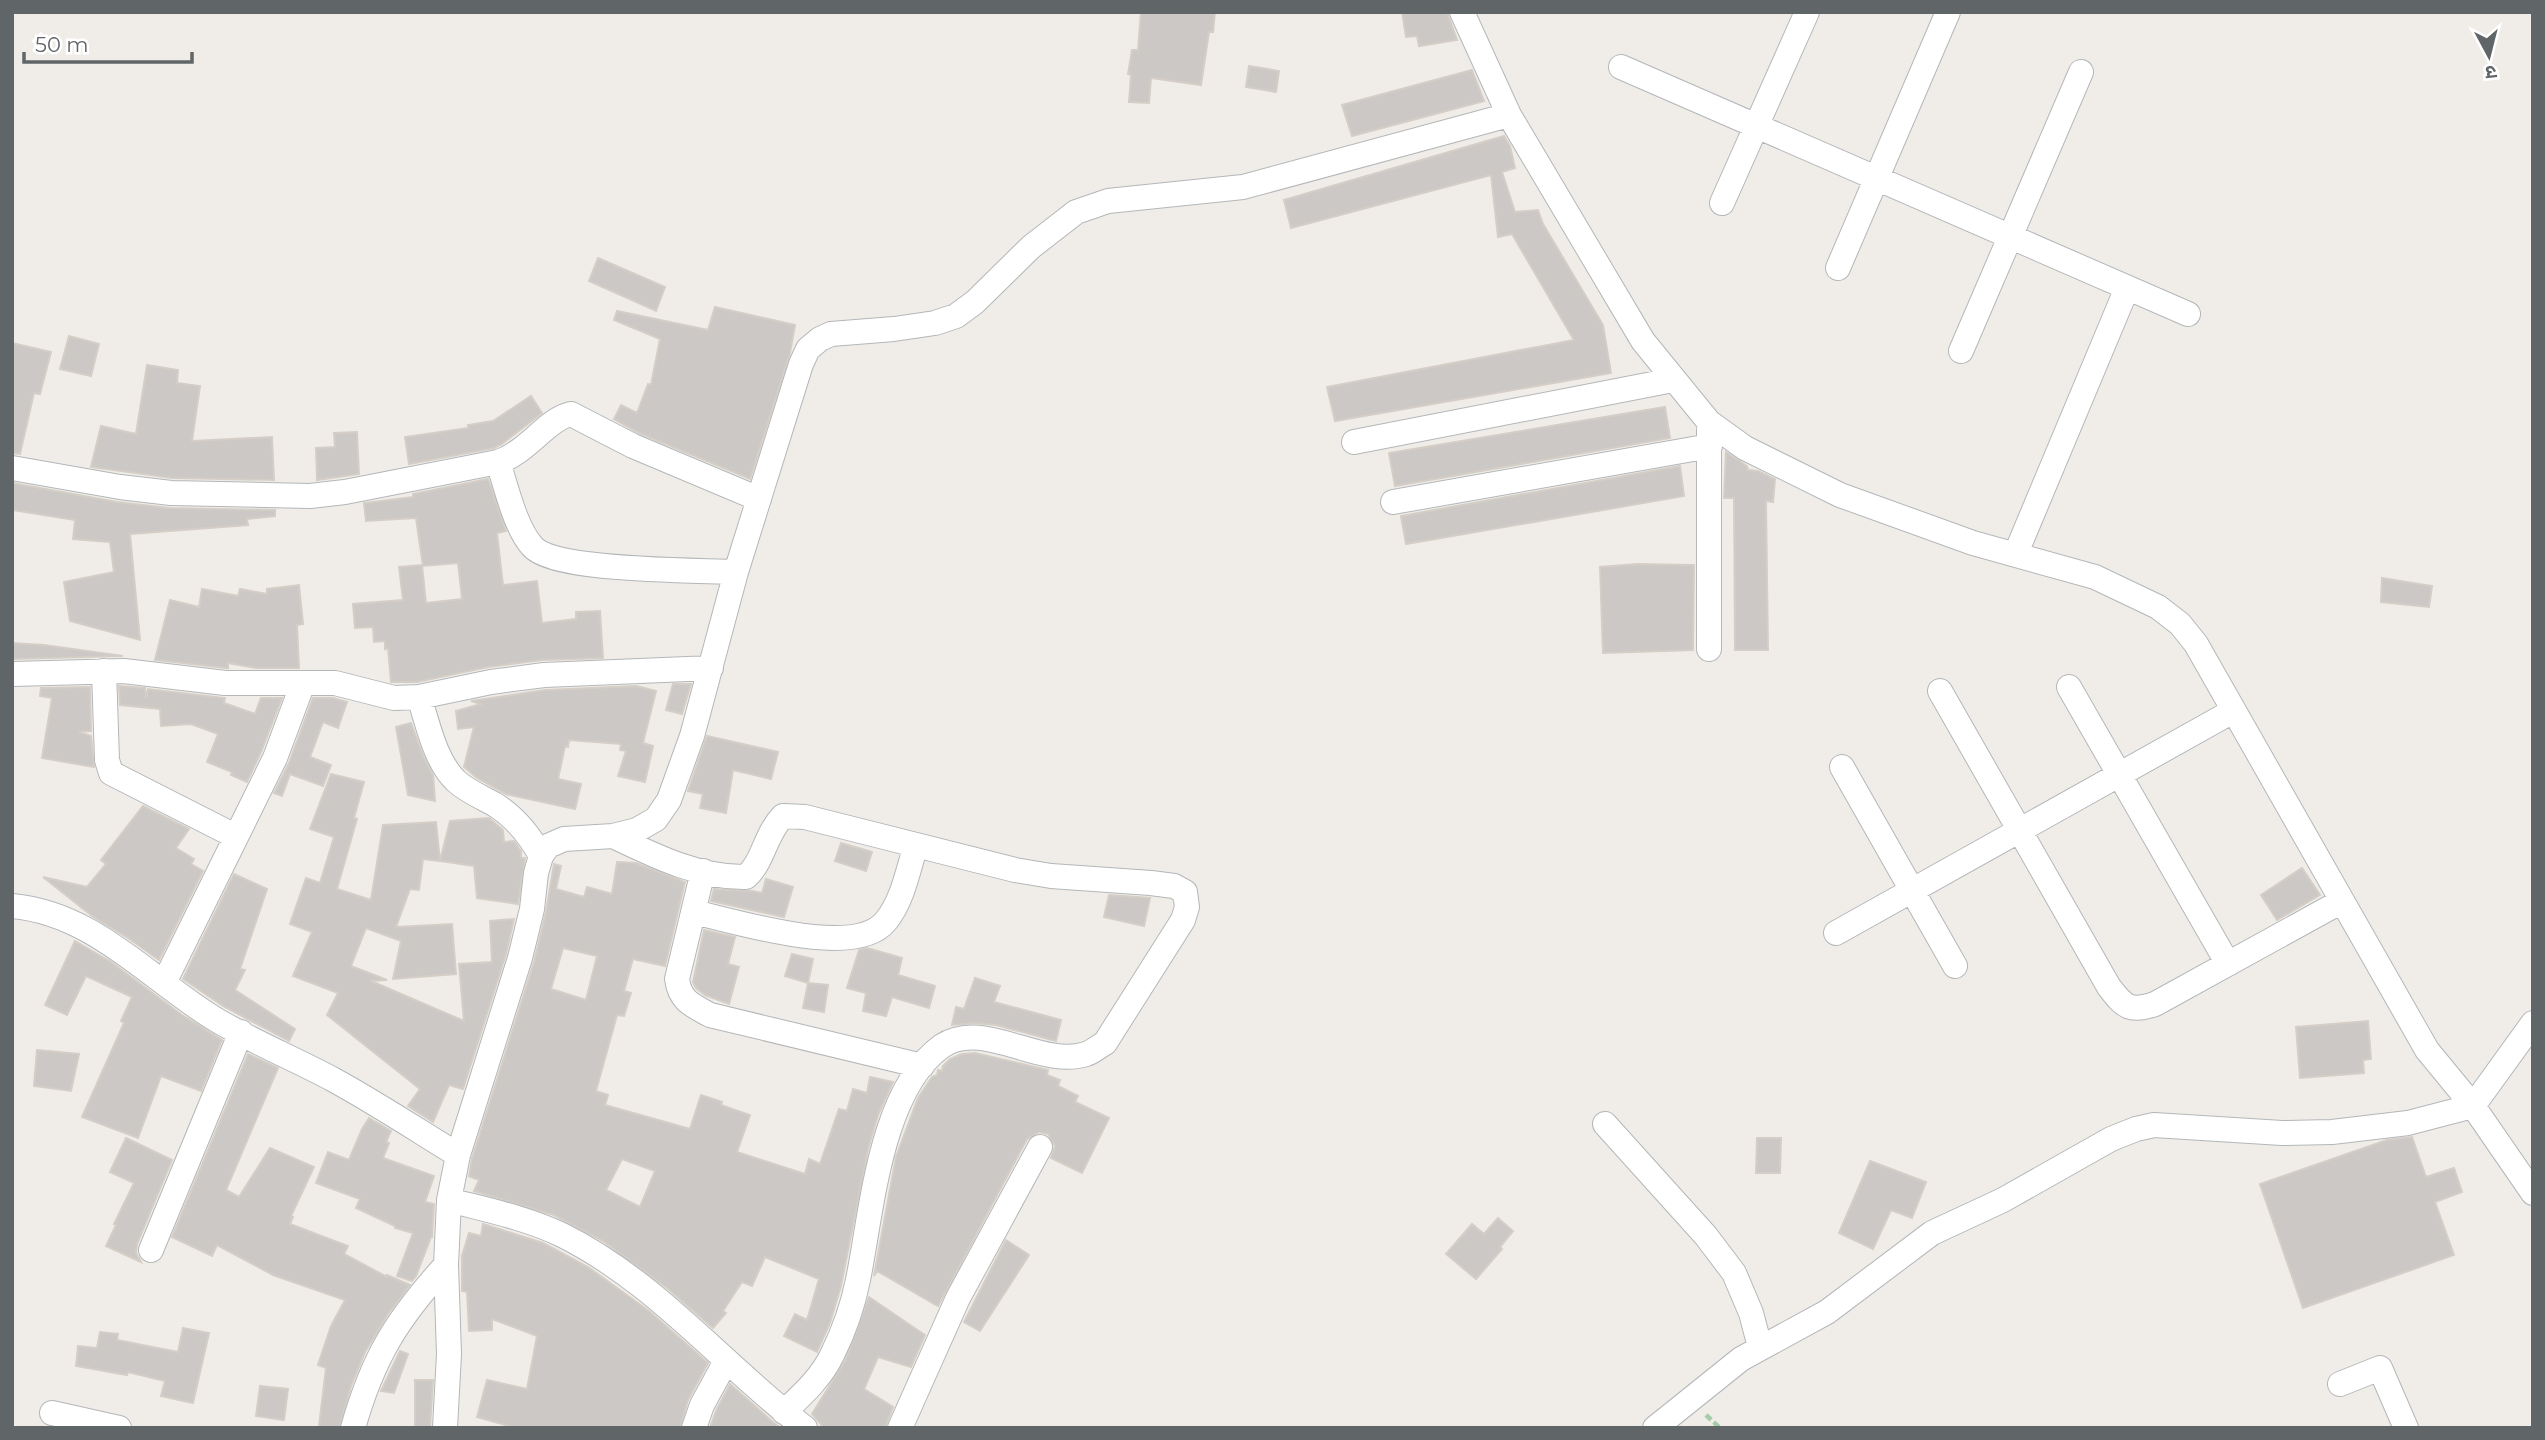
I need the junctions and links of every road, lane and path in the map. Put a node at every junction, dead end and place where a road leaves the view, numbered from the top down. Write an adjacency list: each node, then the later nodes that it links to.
1 (1462, 12): 6 (street)
2 (1807, 12): 7 (street)
3 (1948, 12): 8 (street)
4 (1621, 67): 7 (street)
5 (2081, 72): 10 (street)
6 (1509, 115): 15 (street); 20 (street)
7 (1755, 125): 8 (street); 9 (street)
8 (1877, 178): 10 (street); 11 (street)
9 (1722, 203)
10 (2009, 236): 12 (street); 14 (street)
11 (1838, 268)
12 (2127, 288): 13 (street); 22 (street)
13 (2188, 314)
14 (1961, 351)
15 (1673, 380): 16 (street); 17 (street)
16 (1709, 434): 21 (street); 22 (street); 24 (street)
17 (1354, 442)
18 (498, 462): 19 (street); 20 (street); 23 (street)
19 (12, 468)
20 (759, 499): 23 (street)
21 (1393, 502)
22 (2015, 553): 32 (street)
23 (736, 572): 25 (street)
24 (1709, 649)
25 (711, 668): 31 (street); 37 (street)
26 (104, 671): 27 (street); 28 (street); 36 (street)
27 (12, 674)
28 (303, 683): 31 (street); 36 (street)
29 (2069, 687): 34 (street)
30 (1940, 691): 35 (street)
31 (419, 697): 39 (street)
32 (2233, 711): 34 (street); 42 (street)
33 (1842, 767): 41 (street)
34 (2120, 774): 35 (street); 46 (street)
35 (2020, 831): 41 (street); 46 (street)
36 (235, 836): 48 (street)
37 (613, 836): 39 (street); 40 (street)
38 (916, 845): 40 (street); 44 (street); 51 (street)
39 (541, 856): 55 (street)
40 (703, 871): 44 (street)
41 (1913, 890): 45 (street); 47 (street)
42 (2342, 901): 46 (street); 52 (street)
43 (12, 906): 48 (street)
44 (693, 912): 51 (street)
45 (1836, 933)
46 (2228, 964)
47 (1955, 966)
48 (164, 983): 50 (street)
49 (2533, 1023): 52 (street)
50 (241, 1032): 55 (street); 58 (street)
51 (922, 1066): 63 (street)
52 (2473, 1106): 56 (street); 60 (street)
53 (1605, 1124): 60 (street)
54 (1040, 1147): 70 (street)
55 (458, 1155): 57 (street)
56 (2533, 1193)
57 (449, 1200): 59 (street); 61 (street)
58 (152, 1250)
59 (446, 1265): 66 (street); 67 (street)
60 (1760, 1347): 71 (street)
61 (726, 1361): 63 (street); 68 (street)
62 (2340, 1384): 72 (street)
63 (784, 1412): 69 (street)
64 (52, 1413): 65 (street)
65 (119, 1428)
66 (353, 1428)
67 (445, 1428)
68 (694, 1428)
69 (805, 1428)
70 (900, 1428)
71 (1655, 1428)
72 (2406, 1428)

